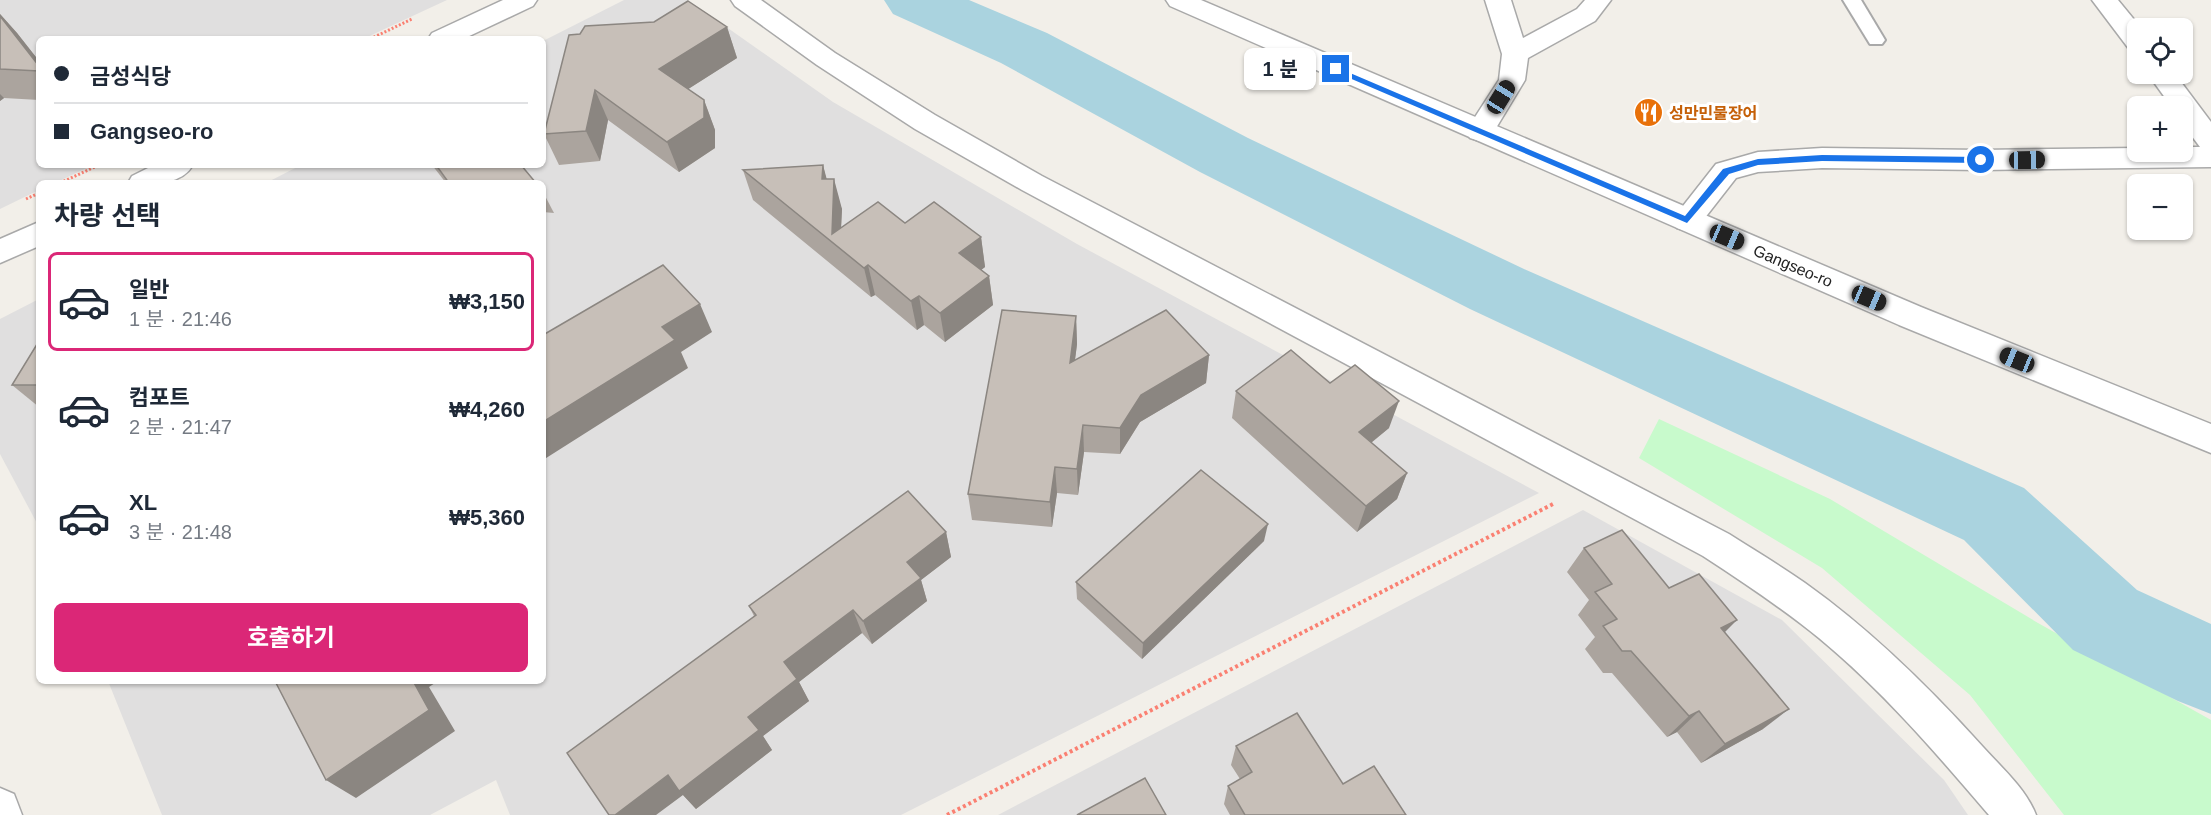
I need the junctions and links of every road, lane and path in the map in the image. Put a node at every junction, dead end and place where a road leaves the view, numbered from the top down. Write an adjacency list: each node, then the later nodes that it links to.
1 (524, 0): 9 (street)
2 (744, 0): 28 (street)
3 (1179, 0): 13 (street, Gangseo-ro)
4 (1498, 0): 11 (street)
5 (1598, 0): 11 (street)
6 (1852, 0): 10 (lane)
7 (2105, 0): 8 (street)
8 (2127, 29)
9 (447, 36)
10 (1876, 40)
11 (1515, 54): 13 (street)
12 (2168, 84): 14 (street)
13 (1480, 131): 20 (street, Gangseo-ro)
14 (2211, 142)
15 (2211, 157): 20 (street)
16 (92, 168): 18 (path)
17 (173, 168): 19 (street)
18 (66, 180)
19 (148, 180)
20 (1687, 220): 23 (street, Gangseo-ro)
21 (36, 234): 22 (street)
22 (0, 252)
23 (2211, 439)
24 (1563, 499): 27 (path)
25 (0, 808): 26 (street)
26 (2, 815)
27 (947, 815)
28 (2016, 815)

